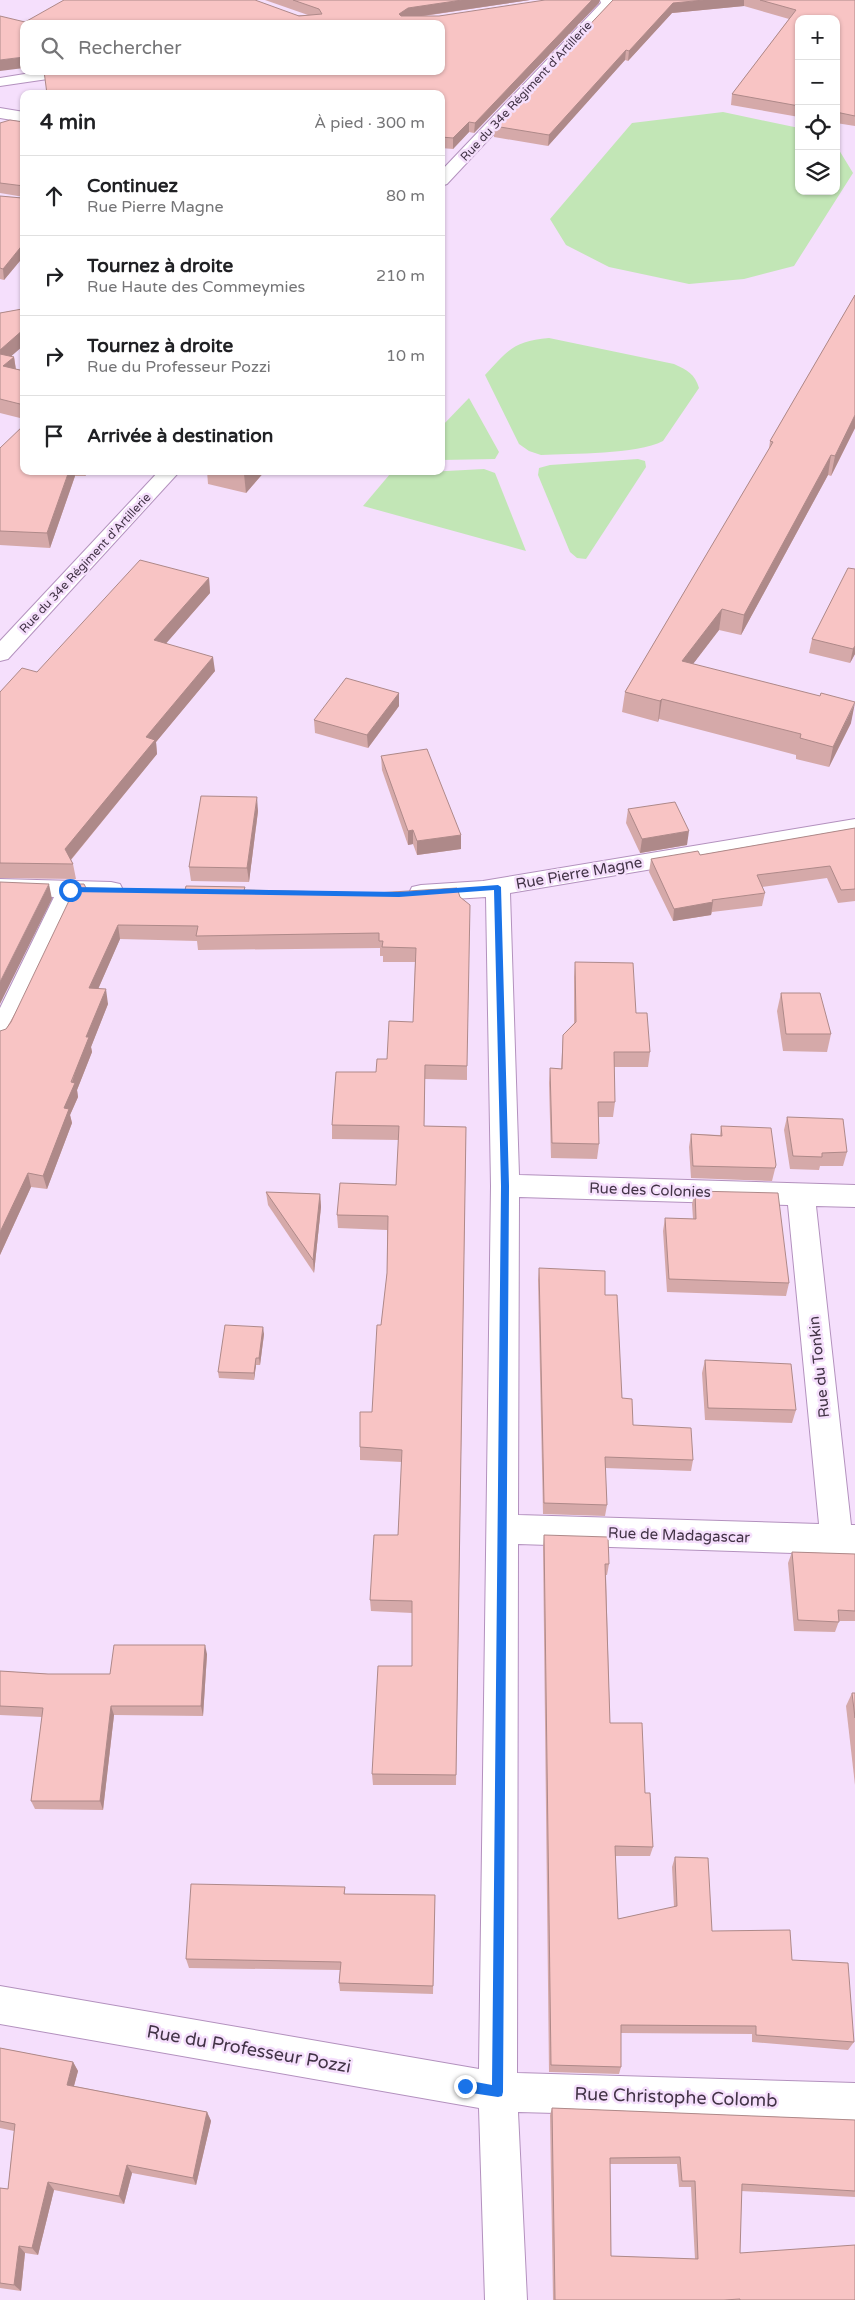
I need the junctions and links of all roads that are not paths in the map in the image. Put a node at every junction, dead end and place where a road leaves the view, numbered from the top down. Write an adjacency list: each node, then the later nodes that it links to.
1 (607, 0): 8 (street, Rue du 34e Régiment d'Artillerie)
2 (46, 75): 3 (street)
3 (3, 81): 4 (street)
4 (0, 102)
5 (0, 113): 6 (street)
6 (20, 117)
7 (445, 161): 8 (street)
8 (459, 163): 9 (street, Rue du 34e Régiment d'Artillerie)
9 (445, 177)
10 (166, 475): 11 (street, Rue du 34e Régiment d'Artillerie)
11 (0, 654)
12 (855, 827): 14 (street, Rue Pierre Magne)
13 (0, 887): 15 (street)
14 (498, 887): 17 (street, Rue Pierre Magne); 19 (street)
15 (70, 890): 16 (street); 18 (street)
16 (130, 891)
17 (399, 895)
18 (0, 1034)
19 (505, 1186): 20 (street, Rue des Colonies); 22 (street)
20 (801, 1194): 21 (street, Rue des Colonies); 23 (street, Rue du Tonkin)
21 (855, 1196)
22 (502, 1529): 23 (street, Rue de Madagascar); 25 (street)
23 (846, 1540)
24 (0, 2005): 25 (street, Rue du Professeur Pozzi)
25 (498, 2092): 26 (street, Rue Christophe Colomb); 27 (street)
26 (855, 2102)
27 (506, 2300)

